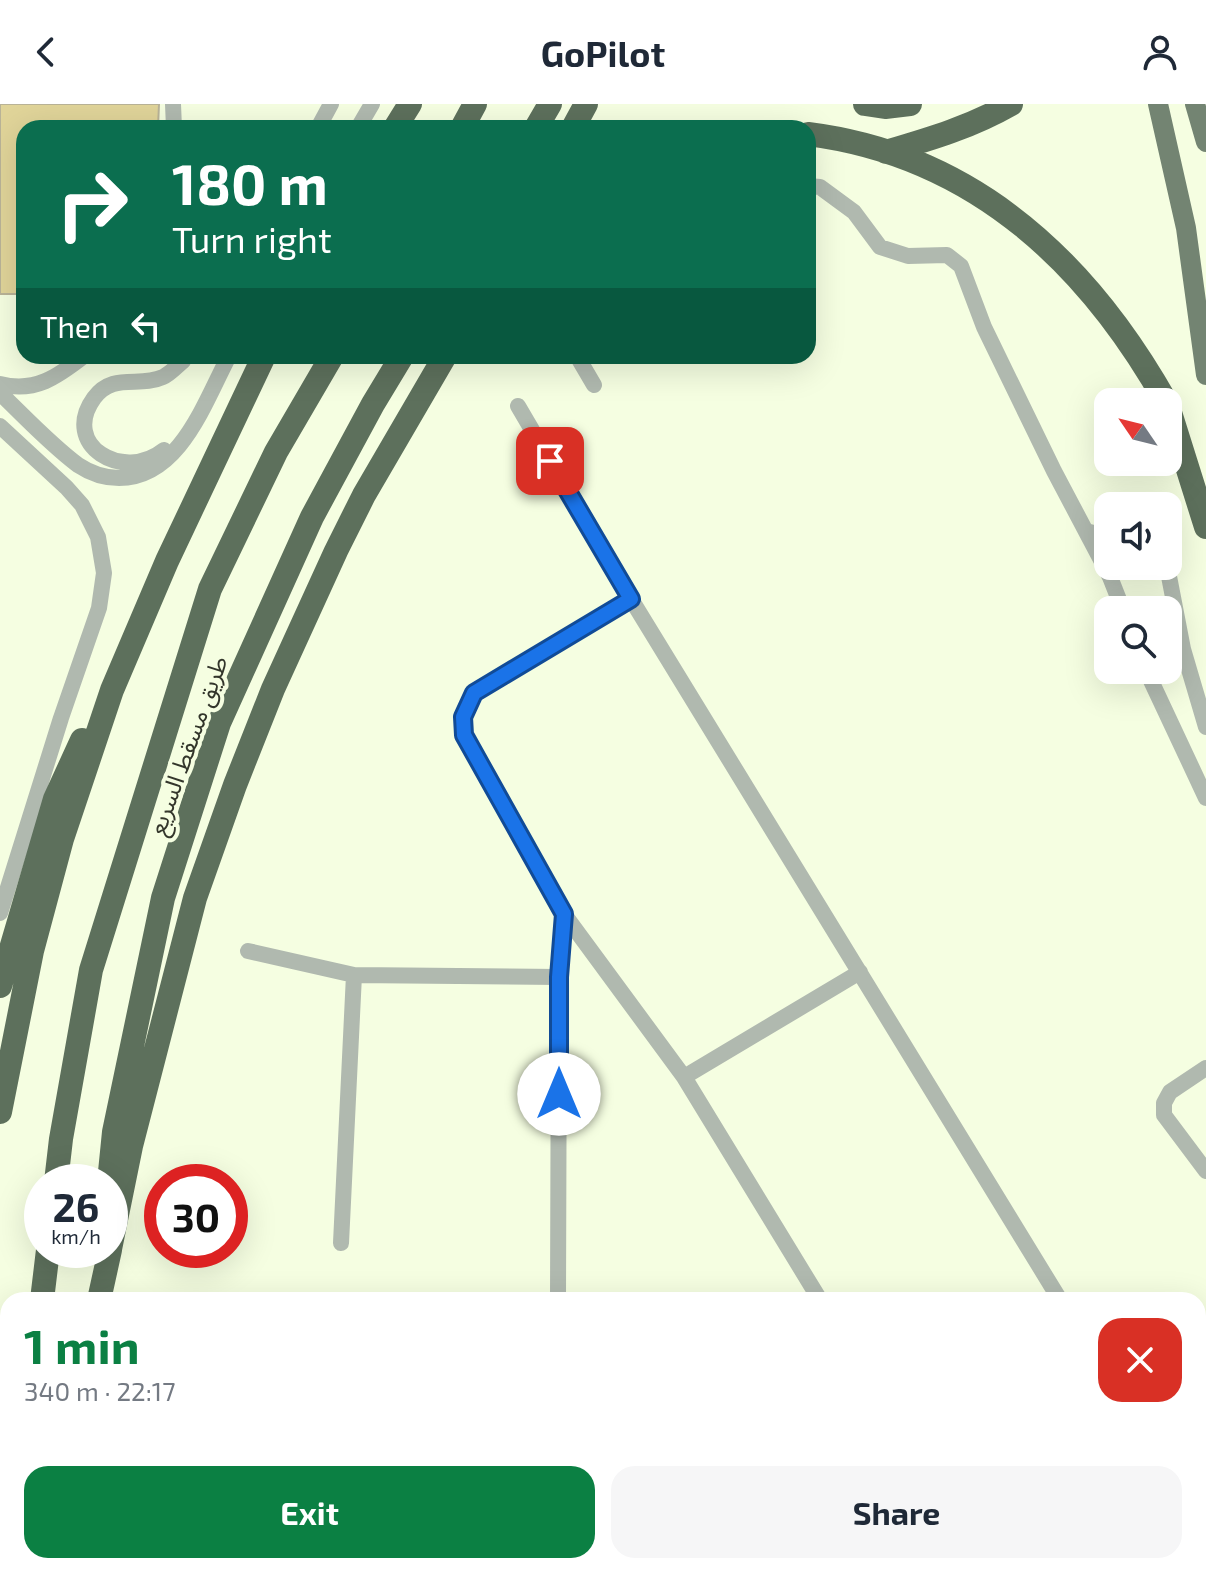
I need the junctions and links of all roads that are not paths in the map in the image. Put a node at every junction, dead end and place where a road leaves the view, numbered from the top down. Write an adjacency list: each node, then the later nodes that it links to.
1 (865, 104): 2 (highway)
2 (910, 104)
3 (1011, 104): 8 (highway)
4 (1195, 104): 7 (main road)
5 (1161, 112): 19 (main road)
6 (816, 135): 8 (highway)
7 (1206, 142)
8 (886, 152): 22 (highway)
9 (816, 187): 30 (street)
10 (74, 364): 20 (street)
11 (179, 364): 25 (street)
12 (225, 364): 25 (street)
13 (260, 364): 36 (highway)
14 (327, 364): 49 (highway, طريق مسقط السريع)
15 (398, 364): 50 (highway, طريق مسقط السريع)
16 (440, 364): 27 (highway)
17 (449, 364): 27 (highway)
18 (582, 364): 21 (street)
19 (1206, 375)
20 (0, 384)
21 (594, 385)
22 (1158, 388)
23 (0, 393): 25 (street)
24 (518, 406): 34 (street)
25 (198, 415)
26 (0, 426): 39 (street)
27 (402, 432): 51 (highway)
28 (1182, 451): 29 (highway)
29 (1206, 527)
30 (1086, 531): 31 (street); 32 (street)
31 (1094, 533)
32 (1094, 544)
33 (1170, 580): 37 (street)
34 (631, 599): 40 (street); 42 (street)
35 (1153, 684): 38 (street)
36 (112, 690): 45 (highway); 48 (highway)
37 (1206, 727)
38 (1206, 798)
39 (0, 913)
40 (564, 914): 44 (street); 47 (street)
41 (248, 951): 43 (street)
42 (860, 972): 47 (street); 62 (street)
43 (354, 975): 44 (street); 53 (street)
44 (559, 977): 60 (street)
45 (0, 986)
46 (1206, 1068): 52 (street)
47 (684, 1077): 61 (street)
48 (0, 1112)
49 (58, 1164)
50 (111, 1164)
51 (127, 1164)
52 (1206, 1171)
53 (341, 1243)
54 (46, 1268): 57 (highway)
55 (102, 1268): 58 (highway)
56 (106, 1268): 59 (highway)
57 (43, 1292)
58 (100, 1292)
59 (101, 1292)
60 (558, 1292)
61 (815, 1292)
62 (1055, 1292)

